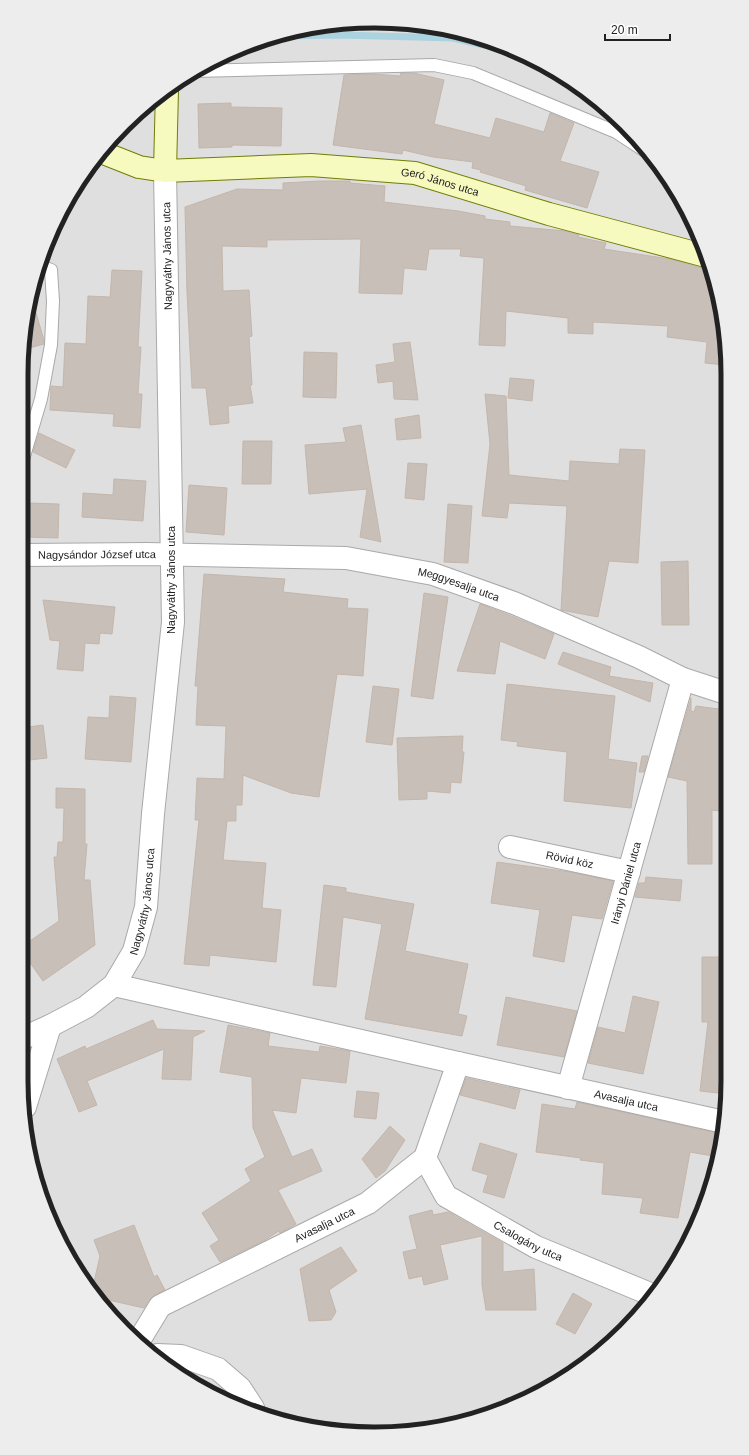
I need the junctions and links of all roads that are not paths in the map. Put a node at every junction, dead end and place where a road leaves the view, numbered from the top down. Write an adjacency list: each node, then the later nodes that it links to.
1 (208, 71): 3 (lane)
2 (167, 98): 5 (street, Nagyváthy János utca)
3 (632, 142)
4 (107, 154): 5 (street, Geró János utca)
5 (165, 171): 6 (street, Geró János utca); 9 (street, Nagyváthy János utca)
6 (700, 254)
7 (45, 268): 8 (lane)
8 (28, 443)
9 (172, 554): 10 (street, Nagysándor József utca); 11 (street, Meggyesalja utca); 15 (street, Nagyváthy János utca)
10 (28, 555)
11 (683, 679): 12 (street, Meggyesalja utca); 14 (street, Irányi Dániel utca)
12 (721, 691)
13 (510, 847): 14 (street, Rövid köz)
14 (629, 872): 19 (street, Irányi Dániel utca)
15 (114, 985): 16 (street, Nagyváthy János utca); 18 (street, Avasalja utca)
16 (50, 1026): 17 (street, Nagyváthy János utca); 20 (street)
17 (28, 1036)
18 (458, 1063): 19 (street, Avasalja utca); 22 (street)
19 (568, 1088): 21 (street, Avasalja utca)
20 (29, 1095)
21 (718, 1121)
22 (425, 1158): 23 (street, Csalogány utca); 24 (street, Avasalja utca)
23 (648, 1293)
24 (141, 1337)
25 (164, 1355): 26 (street)
26 (252, 1405)

